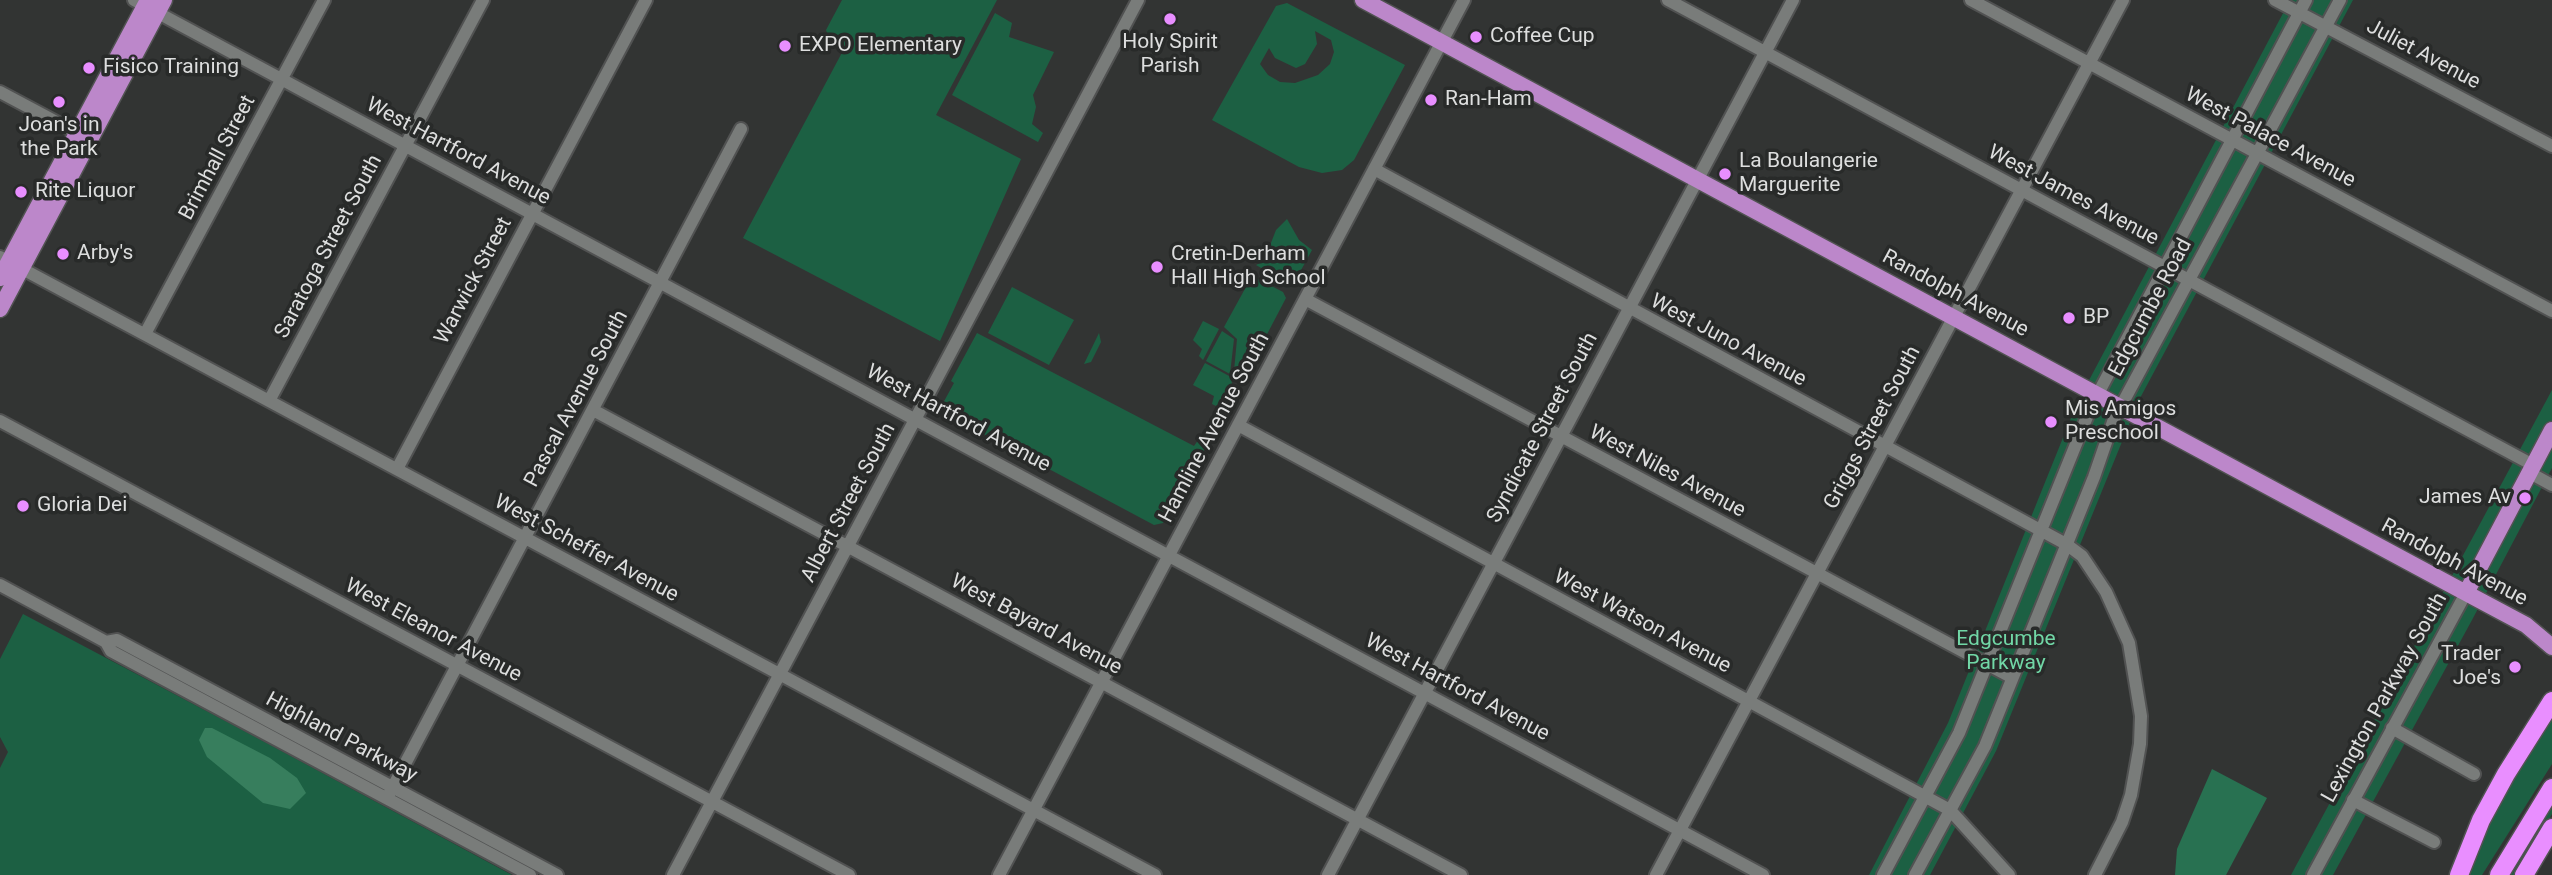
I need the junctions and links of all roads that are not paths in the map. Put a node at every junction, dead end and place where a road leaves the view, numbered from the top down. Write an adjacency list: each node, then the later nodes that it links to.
1 (324, 0): 20 (street, Brimhall Street)
2 (483, 0): 25 (street, Saratoga Street South)
3 (646, 0): 31 (street, Warwick Street)
4 (1138, 0): 47 (street, Albert Street South)
5 (1363, 0): 17 (main road, Randolph Avenue)
6 (1464, 0): 17 (street, Hamline Avenue South)
7 (1668, 0): 18 (street, West James Avenue)
8 (1793, 0): 18 (street, Syndicate Street South)
9 (1970, 0): 19 (street, West Palace Avenue)
10 (2123, 0): 19 (street, Griggs Street South)
11 (2275, 0): 15 (street, Juliet Avenue)
12 (2306, 0): 15 (street, Edgcumbe Road)
13 (2340, 0): 16 (street, Edgcumbe Road)
14 (150, 4): 20 (street, West Hartford Avenue); 23 (main road); 32 (main road)
15 (2299, 13): 16 (street, Juliet Avenue); 24 (street, Edgcumbe Road)
16 (2326, 27): 26 (street, Juliet Avenue); 27 (street, Edgcumbe Road)
17 (1442, 42): 28 (street, Hamline Avenue South); 29 (main road, Randolph Avenue)
18 (1766, 52): 29 (street, Syndicate Street South); 30 (street, West James Avenue)
19 (2089, 64): 24 (street, West Palace Avenue); 30 (street, Griggs Street South)
20 (282, 79): 25 (street, West Hartford Avenue); 42 (street, Brimhall Street)
21 (0, 92): 23 (street)
22 (741, 129): 36 (street, Pascal Avenue South)
23 (77, 134): 32 (main road)
24 (2232, 140): 27 (street, West Palace Avenue); 33 (street, Edgcumbe Road)
25 (405, 145): 31 (street, West Hartford Avenue); 44 (street, Saratoga Street South)
26 (2552, 146)
27 (2256, 152): 35 (street, Edgcumbe Road); 40 (street, West Palace Avenue)
28 (1374, 169): 37 (street, Hamline Avenue South); 39 (street, West Juno Avenue)
29 (1698, 180): 39 (street, Syndicate Street South); 41 (main road, Randolph Avenue)
30 (2022, 190): 33 (street, West James Avenue); 41 (street, Griggs Street South)
31 (533, 212): 36 (street, West Hartford Avenue); 53 (street, Warwick Street)
32 (10, 262): 34 (main road); 38 (main road); 42 (street, West Scheffer Avenue)
33 (2164, 267): 35 (street, West James Avenue); 43 (street, Edgcumbe Road)
34 (0, 278)
35 (2188, 280): 45 (street, Edgcumbe Road); 54 (street, West James Avenue)
36 (661, 281): 46 (street, Pascal Avenue South); 47 (street, West Hartford Avenue)
37 (1305, 299): 49 (street, Hamline Avenue South); 51 (street, West Niles Avenue)
38 (0, 309)
39 (1629, 309): 51 (street, Syndicate Street South); 52 (street, West Juno Avenue)
40 (2552, 311)
41 (1954, 318): 43 (main road, Randolph Avenue); 52 (street, Griggs Street South)
42 (145, 334): 44 (street, West Scheffer Avenue)
43 (2097, 395): 45 (main road, Randolph Avenue); 56 (street, Edgcumbe Road)
44 (269, 401): 53 (street, West Scheffer Avenue)
45 (2120, 407): 58 (street, Edgcumbe Road); 64 (main road, Randolph Avenue)
46 (593, 410): 57 (street, Pascal Avenue South); 59 (street, West Bayard Avenue)
47 (916, 418): 59 (street, Albert Street South); 60 (street, West Hartford Avenue)
48 (0, 421): 68 (street, West Eleanor Avenue)
49 (1238, 425): 60 (street, Hamline Avenue South); 61 (street, West Watson Avenue)
50 (2552, 430): 54 (main road, Lexington Parkway South)
51 (1561, 437): 61 (street, Syndicate Street South); 62 (street, West Niles Avenue)
52 (1885, 447): 56 (street, West Juno Avenue); 62 (street, Griggs Street South)
53 (397, 469): 57 (street, West Scheffer Avenue)
54 (2532, 469): 55 (street, West James Avenue); 64 (main road, Lexington Parkway South)
55 (2552, 485)
56 (2040, 531): 58 (street, West Juno Avenue); 69 (street, Edgcumbe Road)
57 (525, 538): 68 (street, Pascal Avenue South); 70 (street, West Scheffer Avenue)
58 (2066, 544): 71 (street, Edgcumbe Road); 103 (street, West Juno Avenue)
59 (848, 547): 70 (street, Albert Street South); 72 (street, West Bayard Avenue)
60 (1169, 555): 72 (street, Hamline Avenue South); 73 (street, West Hartford Avenue)
61 (1493, 564): 73 (street, Syndicate Street South); 74 (street, West Watson Avenue)
62 (1817, 574): 69 (street, West Niles Avenue); 74 (street, Griggs Street South)
63 (0, 585): 79 (street, Highland Parkway)
64 (2466, 593): 65 (main road, Randolph Avenue); 76 (street, Lexington Parkway South)
65 (2526, 625): 66 (main road, Randolph Avenue); 67 (main road, Randolph Avenue)
66 (2552, 632)
67 (2552, 647)
68 (457, 666): 79 (street, Pascal Avenue South); 82 (street, West Eleanor Avenue)
69 (1987, 666): 71 (street, West Niles Avenue); 80 (street, Edgcumbe Road)
70 (780, 675): 82 (street, Albert Street South); 83 (street, West Scheffer Avenue)
71 (2011, 677): 84 (street, Edgcumbe Road)
72 (1101, 682): 83 (street, Hamline Avenue South); 85 (street, West Bayard Avenue)
73 (1425, 693): 85 (street, Syndicate Street South); 87 (street, West Hartford Avenue)
74 (1749, 701): 80 (street, West Watson Avenue); 87 (street, Griggs Street South)
75 (2552, 701): 105 (highway)
76 (2392, 728): 77 (street); 81 (street, Lexington Parkway South)
77 (2473, 774)
78 (2552, 789): 106 (highway)
79 (389, 793): 90 (street, Highland Parkway); 91 (street, Highland Parkway)
80 (1925, 796): 84 (street, West Watson Avenue); 100 (street, Edgcumbe Road)
81 (2353, 800): 88 (street); 104 (street, Lexington Parkway South)
82 (712, 802): 92 (street, Albert Street South); 93 (street, West Eleanor Avenue)
83 (1034, 809): 94 (street, Hamline Avenue South); 95 (street, West Scheffer Avenue)
84 (1950, 810): 101 (street, Edgcumbe Road); 102 (street, West Watson Avenue)
85 (1357, 820): 96 (street, Syndicate Street South); 97 (street, West Bayard Avenue)
86 (2552, 828): 107 (highway)
87 (1680, 830): 98 (street, Griggs Street South); 99 (street, West Hartford Avenue)
88 (2434, 842)
89 (2552, 849): 108 (highway)
90 (530, 875)
91 (558, 875)
92 (673, 875)
93 (849, 875)
94 (999, 875)
95 (1155, 875)
96 (1328, 875)
97 (1461, 875)
98 (1656, 875)
99 (1763, 875)
100 (1883, 875)
101 (1915, 875)
102 (2009, 875)
103 (2095, 875)
104 (2313, 875)
105 (2459, 875)
106 (2500, 875)
107 (2524, 875)
108 (2534, 875)

